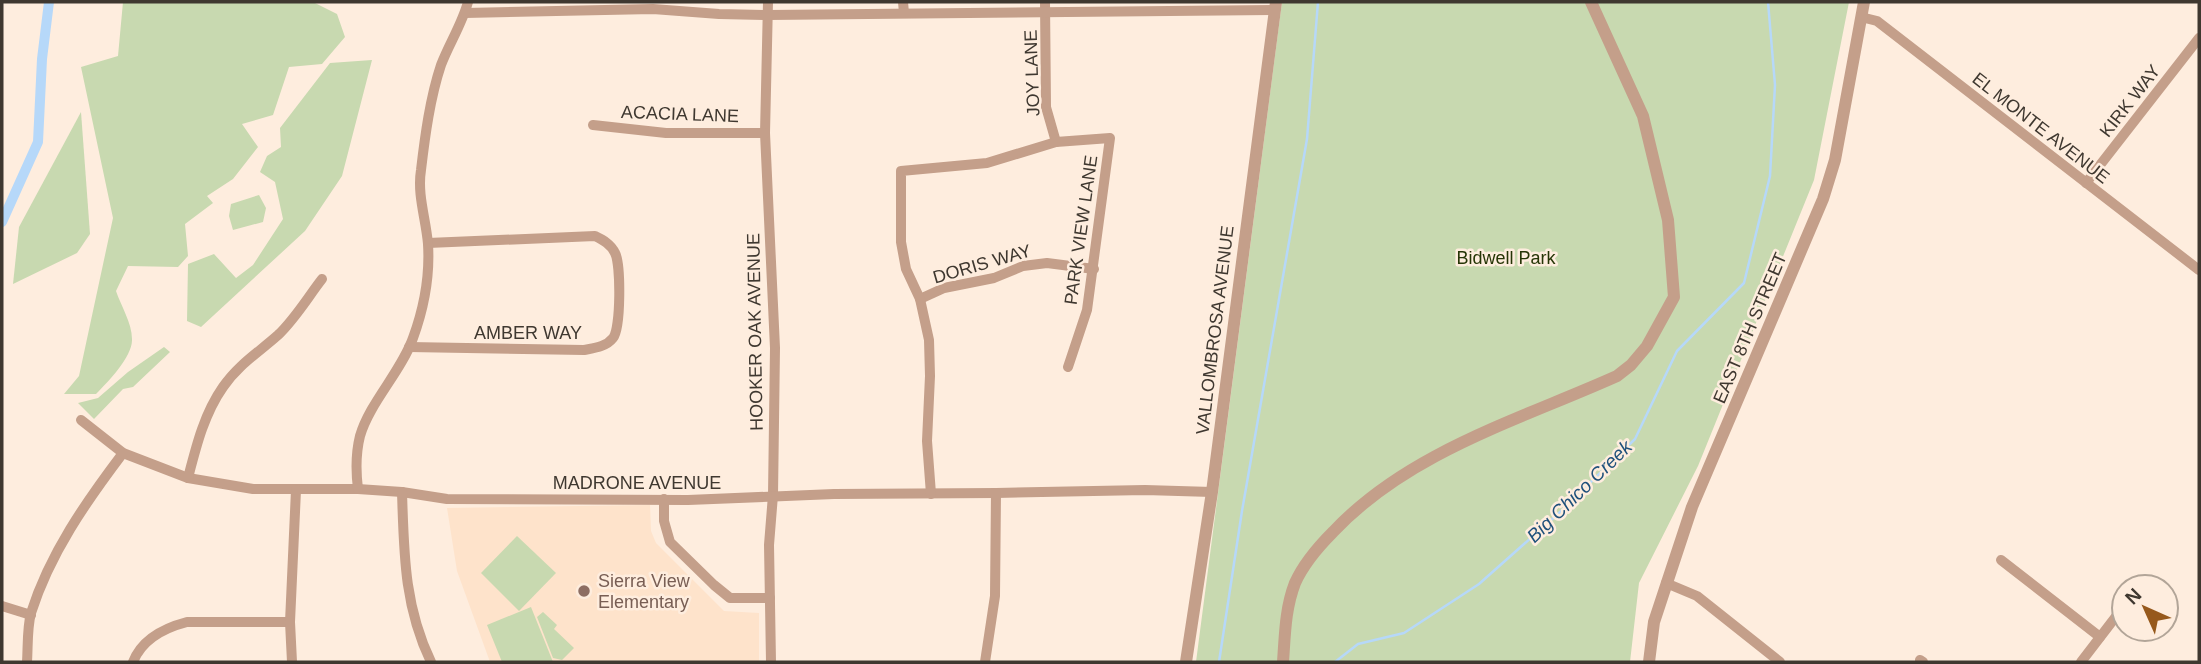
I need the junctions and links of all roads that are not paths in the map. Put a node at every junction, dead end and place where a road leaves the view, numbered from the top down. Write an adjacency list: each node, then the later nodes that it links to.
1 (468, 2): 9 (street)
2 (768, 2): 11 (street, HOOKER OAK AVENUE)
3 (904, 2): 10 (street)
4 (1591, 2): 51 (street)
5 (1864, 2): 12 (street, EAST 8TH STREET)
6 (1154, 6): 7 (street); 8 (street)
7 (1275, 6): 31 (street, VALLOMBROSA AVENUE)
8 (1045, 7): 10 (street); 16 (street, JOY LANE)
9 (465, 13): 11 (street); 18 (street)
10 (904, 13): 11 (street)
11 (768, 15): 15 (street, HOOKER OAK AVENUE)
12 (1861, 17): 17 (street, EL MONTE AVENUE); 37 (street, EAST 8TH STREET)
13 (2199, 38): 17 (street, KIRK WAY)
14 (593, 125): 15 (street, ACACIA LANE)
15 (765, 133): 34 (street, HOOKER OAK AVENUE)
16 (1056, 142): 19 (street, PARK VIEW LANE); 22 (street)
17 (2086, 183): 20 (street, EL MONTE AVENUE)
18 (428, 243): 23 (street); 23 (street, AMBER WAY)
19 (1094, 269): 22 (street, DORIS WAY); 24 (street, PARK VIEW LANE)
20 (2199, 270)
21 (322, 279): 27 (street)
22 (920, 299): 33 (street)
23 (410, 347): 28 (street)
24 (1068, 367)
25 (81, 420): 26 (street, MADRONE AVENUE)
26 (123, 453): 27 (street, MADRONE AVENUE); 40 (street)
27 (188, 478): 29 (street, MADRONE AVENUE)
28 (358, 489): 29 (street, MADRONE AVENUE); 30 (street, MADRONE AVENUE)
29 (296, 490): 41 (street)
30 (402, 492): 35 (street, MADRONE AVENUE); 47 (street)
31 (1212, 492): 32 (street, MADRONE AVENUE); 50 (street, VALLOMBROSA AVENUE)
32 (996, 493): 33 (street, MADRONE AVENUE); 49 (street)
33 (931, 494): 34 (street, MADRONE AVENUE)
34 (773, 495): 35 (street, MADRONE AVENUE); 38 (street, HOOKER OAK AVENUE)
35 (664, 499): 38 (street)
36 (2001, 560): 43 (street)
37 (1666, 583): 52 (street, EAST 8TH STREET); 53 (street)
38 (770, 598): 48 (street, HOOKER OAK AVENUE)
39 (2, 606): 40 (street)
40 (31, 615): 44 (street)
41 (290, 622): 45 (street); 46 (street)
42 (2110, 624): 43 (street)
43 (2100, 637): 54 (street)
44 (27, 662)
45 (133, 662)
46 (292, 662)
47 (431, 662)
48 (771, 662)
49 (985, 662)
50 (1186, 662)
51 (1283, 662)
52 (1649, 662)
53 (1780, 662)
54 (2081, 662)

